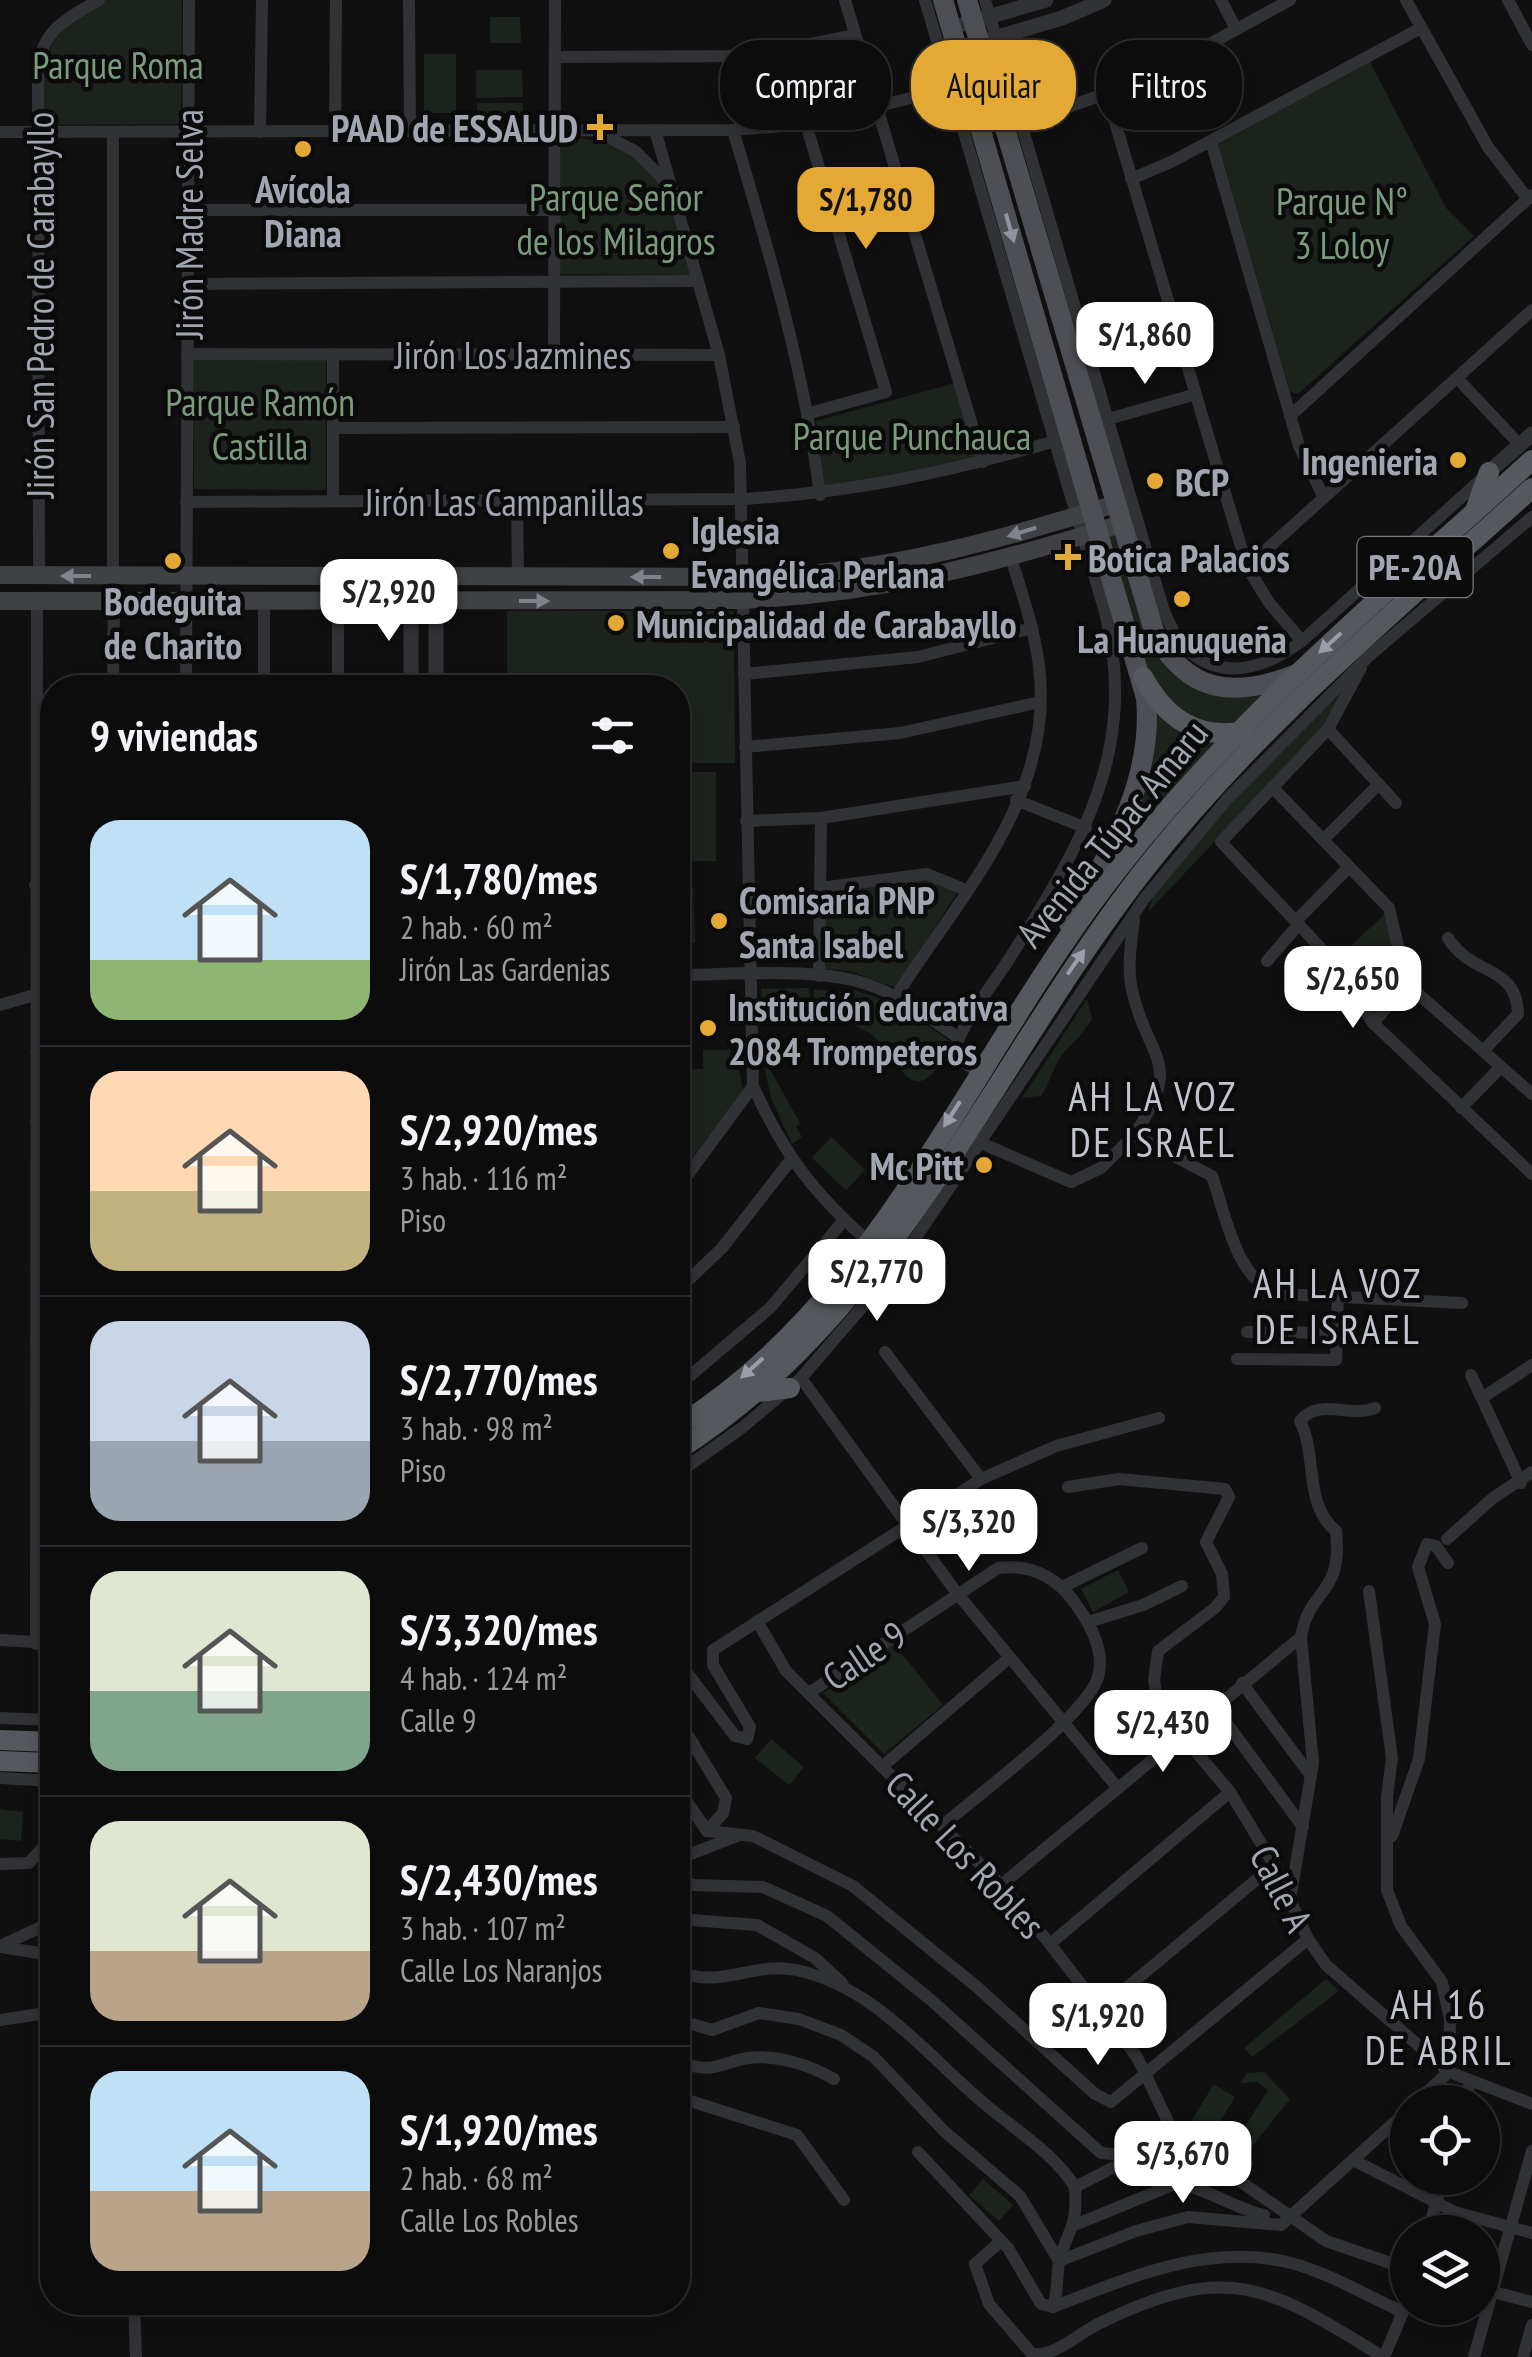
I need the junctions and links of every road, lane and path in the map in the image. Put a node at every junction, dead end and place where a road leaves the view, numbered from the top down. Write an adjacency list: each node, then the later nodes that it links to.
1 (99, 0): 45 (street, Jirón San Pedro de Carabayllo)
2 (188, 0): 47 (street, Jirón Madre Selva)
3 (262, 0): 48 (street)
4 (336, 0): 41 (street)
5 (409, 0): 42 (street)
6 (555, 0): 29 (street)
7 (845, 0): 22 (street)
8 (925, 0): 20 (street)
9 (943, 0): 20 (main road)
10 (967, 0): 18 (main road, PE-20A)
11 (985, 0): 18 (street)
12 (1046, 0): 18 (street)
13 (1104, 0): 26 (street)
14 (1221, 0): 21 (street)
15 (1290, 0): 21 (street)
16 (1406, 0): 19 (street)
17 (1508, 0): 28 (street)
18 (981, 19): 20 (street); 25 (main road, PE-20A)
19 (1421, 28): 49 (street); 52 (street)
20 (942, 29): 24 (main road)
21 (1236, 29): 27 (street)
22 (855, 34): 23 (street); 29 (street)
23 (857, 40)
24 (946, 40)
25 (988, 40)
26 (991, 40)
27 (1214, 40)
28 (1532, 45)
29 (556, 57): 43 (street)
30 (592, 130): 31 (street); 43 (street); 51 (street)
31 (655, 130): 32 (street); 51 (street)
32 (720, 130)
33 (733, 130): 65 (street)
34 (808, 130): 65 (street)
35 (884, 130): 72 (street)
36 (963, 130): 70 (street)
37 (972, 130): 84 (main road, one-way to 84)
38 (1014, 130): 81 (main road, PE-20A)
39 (1023, 130): 67 (street)
40 (1117, 130): 50 (street)
41 (336, 131): 42 (street); 48 (street)
42 (410, 131): 43 (street)
43 (555, 131): 54 (street)
44 (0, 132): 45 (street)
45 (38, 132): 46 (street); 88 (street, Jirón San Pedro de Carabayllo)
46 (113, 132): 47 (street); 89 (street)
47 (188, 132): 48 (street); 53 (street, Jirón Madre Selva)
48 (260, 132)
49 (1211, 141): 50 (street); 66 (street)
50 (1130, 178): 64 (street)
51 (672, 189): 55 (street)
52 (1530, 197): 66 (street)
53 (188, 210): 54 (street); 57 (street, Jirón Madre Selva)
54 (555, 210): 56 (street)
55 (698, 281): 56 (street); 62 (street)
56 (555, 282): 57 (street); 61 (street)
57 (188, 284): 59 (street, Jirón Madre Selva)
58 (1532, 310): 63 (street)
59 (187, 354): 60 (street, Jirón Los Jazmines); 79 (street, Jirón Madre Selva)
60 (333, 354): 61 (street, Jirón Los Jazmines); 69 (street)
61 (554, 354): 62 (street, Jirón Los Jazmines)
62 (719, 355): 68 (street)
63 (1457, 378): 71 (street); 76 (street)
64 (1193, 395): 67 (street); 86 (street)
65 (810, 413): 75 (street)
66 (1290, 416): 76 (street)
67 (1108, 420): 81 (street)
68 (734, 427): 69 (street); 77 (street)
69 (333, 428): 80 (street)
70 (1055, 441): 72 (street, Jirón Las Campanillas); 84 (street)
71 (1528, 446): 73 (street); 82 (highway, Avenida Túpac Amaru / PE-20A)
72 (983, 462): 75 (street, Jirón Las Campanillas)
73 (1489, 472): 82 (highway); 105 (street)
74 (1532, 488): 106 (highway, Avenida Túpac Amaru / PE-20A)
75 (820, 494): 77 (street, Jirón Las Campanillas)
76 (1324, 498): 86 (street)
77 (744, 499): 78 (street, Jirón Las Campanillas); 94 (street)
78 (517, 500): 80 (street, Jirón Las Campanillas); 93 (street)
79 (186, 502): 80 (street, Jirón Las Campanillas); 90 (street, Jirón Madre Selva)
80 (333, 502)
81 (1126, 512): 84 (main road); 105 (street); 108 (main road, PE-20A)
82 (1474, 513): 108 (highway, Avenida Túpac Amaru / PE-20A, one-way to 108)
83 (1532, 516): 106 (street, Avenida Túpac Amaru)
84 (1088, 523): 85 (main road); 94 (main road, one-way to 94); 115 (main road); 129 (street)
85 (1011, 558): 96 (main road); 104 (street)
86 (1247, 568): 105 (street)
87 (0, 575): 88 (main road)
88 (39, 576): 89 (main road, one-way to 88)
89 (113, 576): 90 (main road)
90 (186, 576): 91 (main road); 100 (street, Jirón Madre Selva)
91 (412, 576): 92 (main road); 103 (street)
92 (436, 576): 93 (main road); 95 (street)
93 (518, 577): 94 (main road, one-way to 93)
94 (743, 578): 96 (street)
95 (436, 600): 96 (main road, one-way to 96); 103 (main road); 114 (street)
96 (744, 600): 107 (street)
97 (0, 601): 98 (main road)
98 (37, 601): 99 (main road); 132 (street)
99 (114, 601): 100 (main road); 109 (street)
100 (186, 601): 101 (main road); 110 (street, Jirón Madre Selva)
101 (264, 601): 102 (main road); 111 (street)
102 (338, 601): 103 (main road); 112 (street)
103 (411, 601): 113 (street)
104 (1032, 628): 107 (street); 116 (street)
105 (1302, 641)
106 (1363, 655): 108 (highway, Avenida Túpac Amaru / PE-20A); 118 (street); 136 (street, Avenida Túpac Amaru)
107 (744, 674): 120 (street)
108 (1306, 674): 117 (highway, Avenida Túpac Amaru / PE-20A); 119 (highway, Avenida Túpac Amaru / PE-20A)
109 (113, 675)
110 (186, 675)
111 (264, 675)
112 (338, 675)
113 (411, 675)
114 (436, 675)
115 (1143, 678): 119 (highway); 140 (main road)
116 (1040, 702): 120 (street); 122 (street)
117 (1276, 720): 119 (highway); 152 (highway, Avenida Túpac Amaru, one-way to 117)
118 (1328, 729): 121 (street); 123 (street)
119 (1236, 733): 140 (highway, Avenida Túpac Amaru / PE-20A)
120 (745, 747): 128 (street)
121 (1379, 784): 126 (street); 130 (street)
122 (1025, 786): 124 (street); 125 (street)
123 (1272, 787): 130 (street); 137 (street)
124 (995, 792): 125 (street); 127 (street)
125 (1020, 802): 129 (street); 135 (street)
126 (1396, 804)
127 (821, 818): 128 (street); 134 (street)
128 (746, 820): 142 (street)
129 (1086, 828): 151 (street)
130 (1323, 840): 131 (street)
131 (1349, 867): 137 (street); 144 (street)
132 (35, 884): 133 (street); 146 (street)
133 (40, 884)
134 (820, 888): 135 (street); 143 (street)
135 (966, 890): 147 (street)
136 (1136, 912): 152 (street, Avenida Túpac Amaru); 163 (street)
137 (1297, 923): 139 (street); 149 (street)
138 (1448, 938): 153 (street)
139 (1267, 961)
140 (1047, 965): 150 (highway, Avenida Túpac Amaru)
141 (690, 975): 142 (street)
142 (748, 976): 143 (street); 158 (street)
143 (819, 976): 147 (street)
144 (1408, 984): 149 (street); 153 (street)
145 (40, 992): 146 (street)
146 (36, 993): 148 (street); 154 (street)
147 (896, 996): 151 (street)
148 (0, 1006)
149 (1373, 1023): 160 (street)
150 (1004, 1031): 152 (highway); 157 (highway, Avenida Túpac Amaru)
151 (959, 1038): 157 (street)
152 (1032, 1049): 164 (highway, Avenida Túpac Amaru)
153 (1484, 1050): 156 (street)
154 (36, 1053): 155 (street); 161 (street)
155 (40, 1053)
156 (1501, 1067): 159 (street); 160 (street)
157 (978, 1072): 171 (highway, Avenida Túpac Amaru, one-way to 171)
158 (753, 1086): 165 (street); 166 (street)
159 (1532, 1094)
160 (1461, 1108): 167 (street)
161 (36, 1122): 162 (street); 168 (street)
162 (40, 1122)
163 (1134, 1135): 164 (street); 176 (street)
164 (972, 1139): 174 (highway, Avenida Túpac Amaru)
165 (790, 1161): 170 (street); 175 (street)
166 (690, 1173)
167 (1532, 1174)
168 (36, 1198): 169 (street); 172 (street)
169 (40, 1198)
170 (844, 1220): 171 (street); 186 (street)
171 (869, 1242): 191 (highway, Avenida Túpac Amaru, one-way to 191)
172 (36, 1271): 173 (street); 180 (street)
173 (40, 1271)
174 (877, 1278): 187 (street, Avenida Túpac Amaru); 188 (highway, Avenida Túpac Amaru)
175 (690, 1279)
176 (1338, 1294): 177 (street); 179 (street)
177 (1462, 1303)
178 (1247, 1332): 179 (street)
179 (1337, 1333): 183 (street)
180 (36, 1343): 181 (street); 211 (street)
181 (40, 1343)
182 (885, 1352): 196 (street)
183 (1237, 1360)
184 (1530, 1372): 189 (street)
185 (1471, 1375): 189 (street)
186 (690, 1376)
187 (795, 1383): 188 (highway); 194 (street, Avenida Túpac Amaru); 199 (street)
188 (759, 1392): 193 (highway, Avenida Túpac Amaru)
189 (1482, 1398): 197 (street)
190 (1375, 1408): 209 (street)
191 (690, 1417)
192 (1159, 1418): 196 (street)
193 (690, 1441)
194 (690, 1464)
195 (1532, 1472): 197 (street)
196 (981, 1480): 199 (street)
197 (1521, 1483): 200 (street)
198 (1068, 1487): 221 (street, Calle A)
199 (911, 1525): 205 (street); 207 (street)
200 (1448, 1540)
201 (1142, 1548): 204 (street)
202 (1448, 1563): 238 (street)
203 (1182, 1586): 208 (street)
204 (1062, 1587): 205 (street, Calle 9); 208 (street, Calle 9)
205 (956, 1592): 213 (street); 216 (street, Calle 9)
206 (1369, 1592): 238 (street)
207 (756, 1621): 214 (street); 216 (street, Calle Los Robles)
208 (1088, 1622): 220 (street, Calle 9)
209 (1301, 1637): 215 (street); 228 (street)
210 (0, 1640): 211 (street)
211 (36, 1644): 212 (street)
212 (40, 1644)
213 (1009, 1658): 220 (street); 227 (street)
214 (690, 1677)
215 (1242, 1683): 217 (street); 228 (street)
216 (809, 1693): 227 (street, Calle Los Robles)
217 (1214, 1706): 221 (street); 235 (street)
218 (0, 1718): 219 (street)
219 (40, 1720)
220 (1063, 1722): 231 (street); 234 (street, Calle 9)
221 (1182, 1732): 231 (street); 232 (street, Calle A)
222 (690, 1739): 236 (street)
223 (0, 1740): 224 (highway)
224 (40, 1742)
225 (0, 1761): 226 (highway)
226 (40, 1763)
227 (884, 1765): 234 (street, Calle Los Robles)
228 (1311, 1776): 235 (street)
229 (0, 1778): 230 (street)
230 (40, 1780)
231 (1116, 1786): 244 (street)
232 (1230, 1792): 242 (street, Calle A); 249 (street)
233 (690, 1806): 236 (street)
234 (942, 1826): 244 (street, Calle Los Robles)
235 (1303, 1827): 245 (street)
236 (707, 1830): 237 (street)
237 (740, 1835): 239 (street); 260 (street)
238 (1387, 1853): 259 (street)
239 (690, 1854)
240 (40, 1856): 241 (street)
241 (0, 1864)
242 (1274, 1865): 245 (street, Calle A); 254 (street)
243 (690, 1884): 271 (street)
244 (1000, 1885): 249 (street, Calle Los Robles)
245 (1291, 1896): 248 (street, Calle A)
246 (690, 1921): 253 (street)
247 (40, 1928): 250 (street)
248 (1308, 1939): 259 (street, Calle A); 260 (street)
249 (1050, 1944): 254 (street, Calle Los Robles)
250 (0, 1946): 251 (street)
251 (40, 1953)
252 (690, 1975): 253 (street)
253 (847, 1988): 273 (street)
254 (1101, 2008): 260 (street, Calle Los Robles)
255 (40, 2014): 256 (street)
256 (0, 2020)
257 (690, 2024): 284 (street)
258 (690, 2064): 261 (street)
259 (1449, 2072): 262 (street, Calle A); 263 (street)
260 (1147, 2074): 268 (street, Calle Los Robles)
261 (834, 2079)
262 (1470, 2082): 264 (street); 266 (street, Calle A)
263 (1435, 2085)
264 (1469, 2085)
265 (690, 2101): 275 (street)
266 (1532, 2104)
267 (1390, 2126): 272 (street)
268 (1175, 2136): 271 (street); 278 (street)
269 (1532, 2151): 280 (street)
270 (918, 2152): 282 (street)
271 (1135, 2156): 273 (street)
272 (1353, 2160): 276 (street); 278 (street)
273 (1075, 2186): 279 (street)
274 (1439, 2195): 276 (street)
275 (844, 2200)
276 (1437, 2200): 277 (street); 280 (street)
277 (1433, 2215)
278 (1286, 2220): 279 (street); 284 (street); 285 (street)
279 (1076, 2224): 284 (street)
280 (1509, 2228): 281 (street); 283 (street)
281 (1532, 2234)
282 (1002, 2241): 289 (street); 295 (street)
283 (1500, 2253)
284 (1059, 2261): 289 (street)
285 (1390, 2263)
286 (1500, 2293): 288 (street)
287 (1390, 2300): 289 (street)
288 (1532, 2302)
289 (1053, 2307)
290 (134, 2315): 294 (street)
291 (1532, 2324): 297 (street)
292 (1397, 2325): 295 (street)
293 (1480, 2325): 296 (street)
294 (136, 2357)
295 (1384, 2357)
296 (1474, 2357)
297 (1523, 2357)

